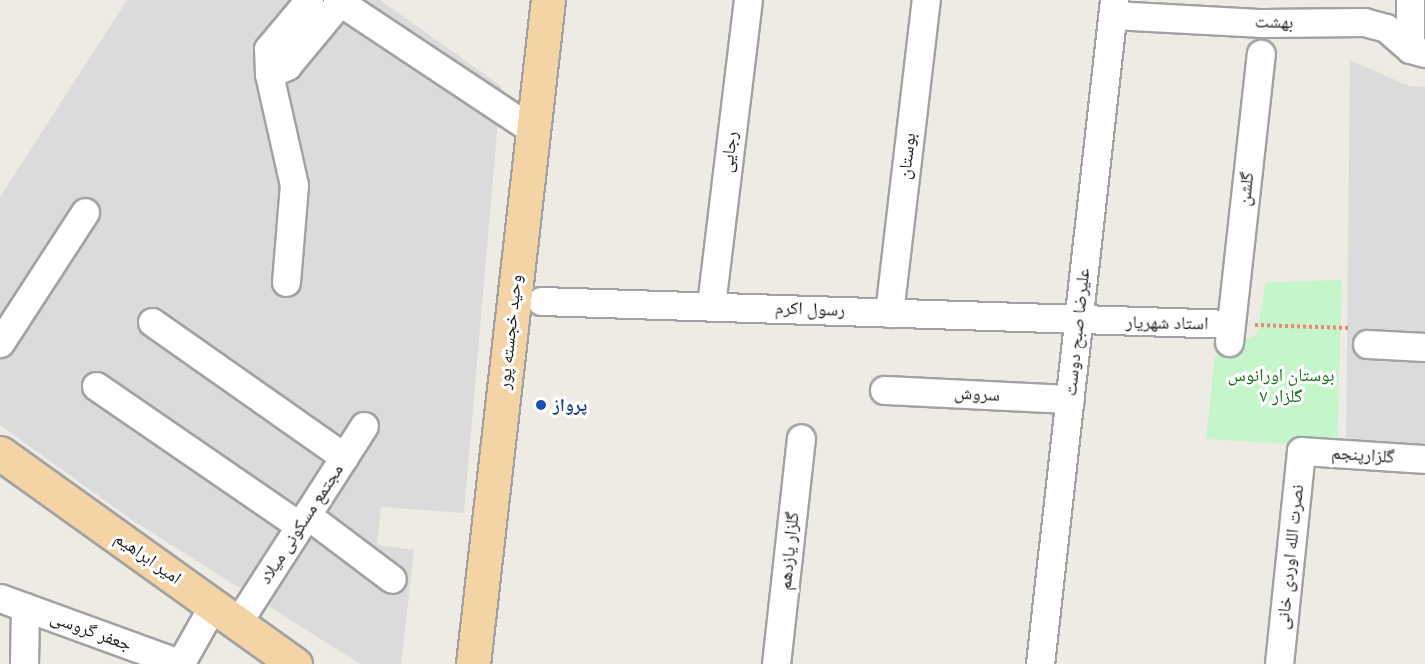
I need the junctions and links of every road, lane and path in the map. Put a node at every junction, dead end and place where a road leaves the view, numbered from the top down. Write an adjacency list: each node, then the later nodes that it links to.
1 (309, 0): 10 (street)
2 (548, 0): 11 (main road, وحید خجسته پور)
3 (748, 0): 15 (street, رجایی)
4 (926, 0): 16 (street, بوستان)
5 (1410, 0): 8 (street)
6 (339, 1): 10 (street); 11 (street)
7 (1114, 7): 8 (street, بهشت); 19 (street, علیرضا صبح دوست)
8 (1417, 51)
9 (1261, 54): 18 (street, گلشن)
10 (269, 74): 13 (street)
11 (533, 130): 37 (main road, وحید خجسته پور)
12 (85, 212): 20 (street)
13 (286, 282)
14 (541, 301): 15 (street, رسول اکرم)
15 (711, 305): 16 (street, رسول اکرم)
16 (889, 313): 19 (street, رسول اکرم)
17 (152, 322): 30 (street)
18 (1230, 324): 19 (street, استاد شهریار); 21 (path)
19 (1077, 330): 25 (street, علیرضا صبح دوست)
20 (0, 343)
21 (1367, 344): 22 (street)
22 (1425, 347)
23 (96, 386): 32 (street)
24 (884, 390): 25 (street, سروش)
25 (1070, 399): 42 (street, علیرضا صبح دوست)
26 (364, 426): 30 (street, مجتمع مسکونی میلاد)
27 (801, 438): 41 (street, گلزار یازدهم)
28 (1301, 450): 31 (street, گلزارپنجم); 43 (street, نصرت الله اوردی خانی)
29 (0, 453): 36 (main road, امیر ابراهیم)
30 (344, 457): 32 (street, مجتمع مسکونی میلاد)
31 (1425, 459)
32 (304, 520): 33 (street); 36 (street, مجتمع مسکونی میلاد)
33 (392, 579)
34 (0, 598): 35 (street, جعفر گروسی)
35 (25, 607): 38 (street); 39 (street, جعفر گروسی)
36 (226, 613): 39 (street, مجتمع مسکونی میلاد); 40 (main road, امیر ابراهیم)
37 (469, 656)
38 (24, 664)
39 (181, 664)
40 (295, 664)
41 (776, 664)
42 (1040, 664)
43 (1279, 664)

